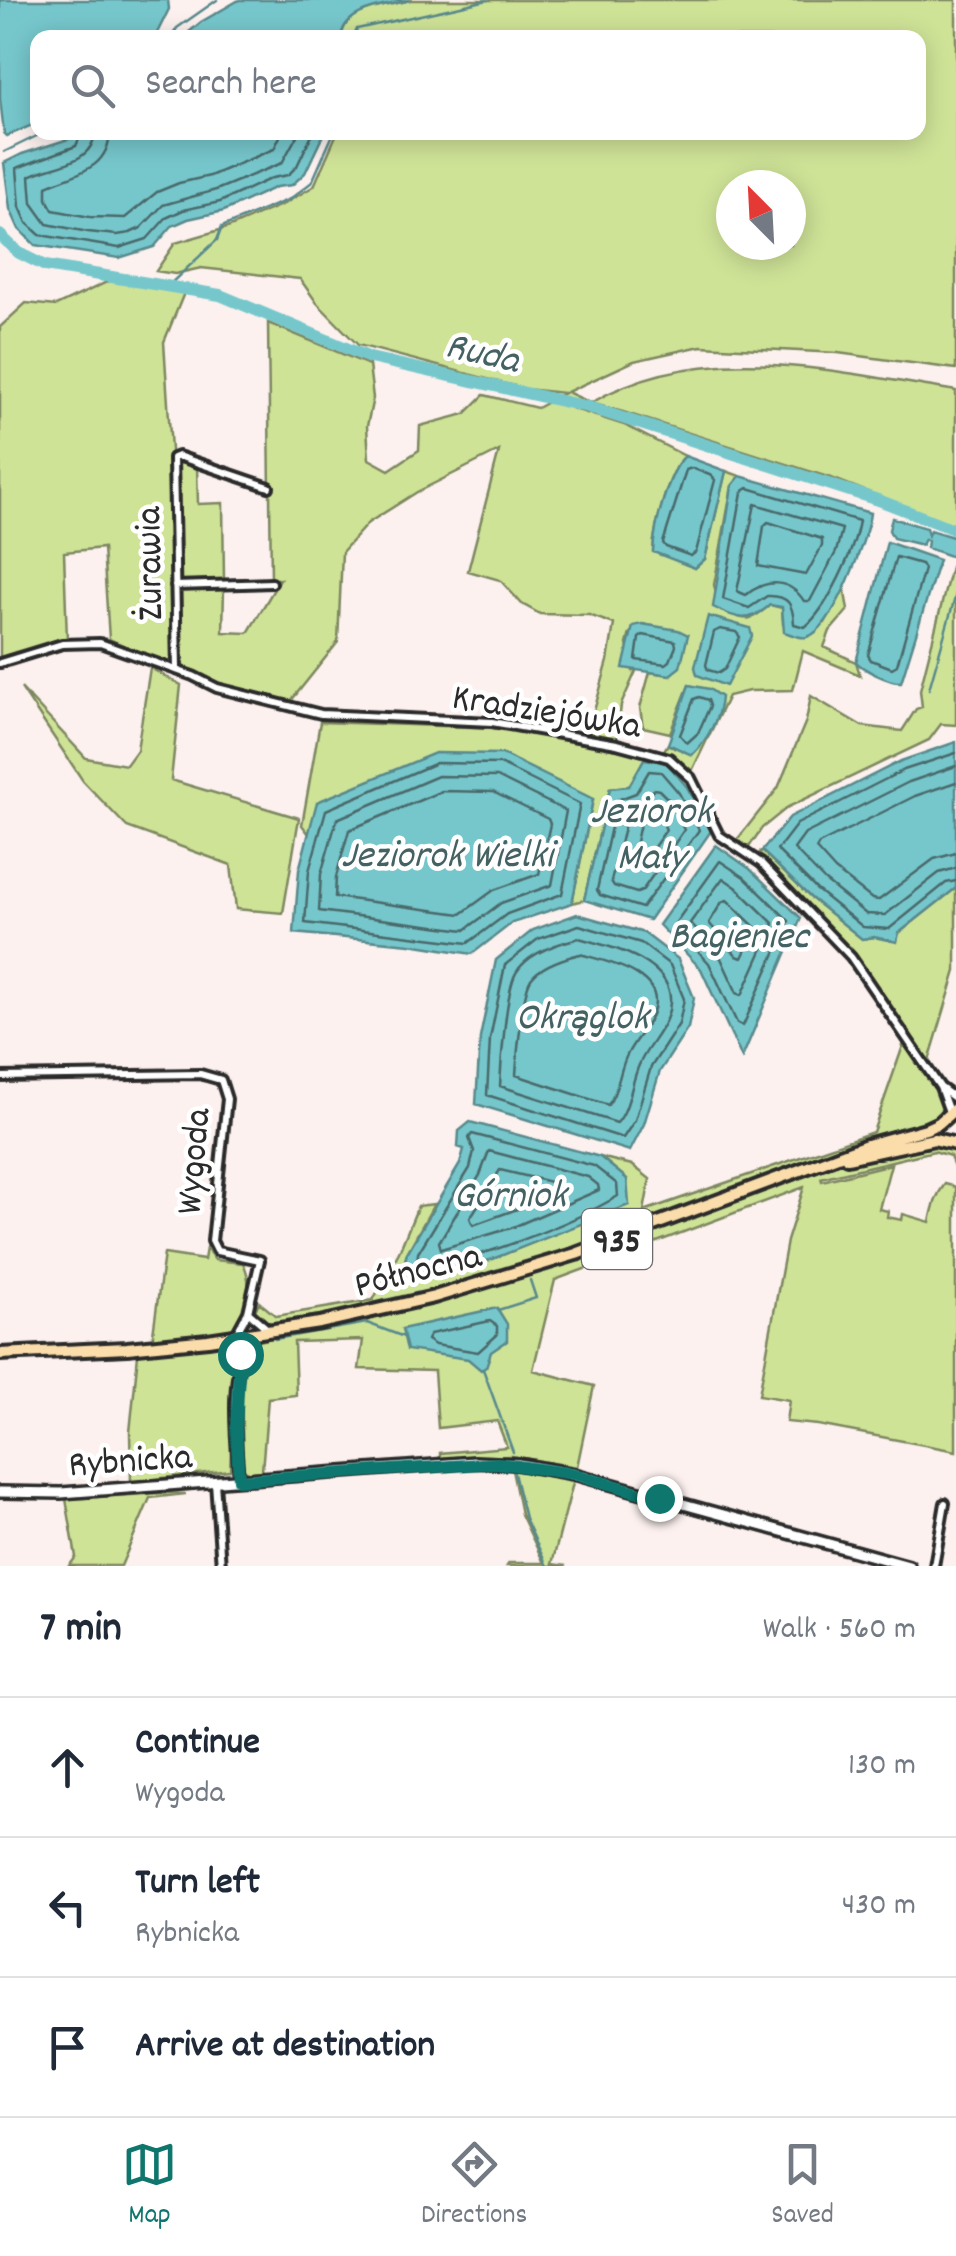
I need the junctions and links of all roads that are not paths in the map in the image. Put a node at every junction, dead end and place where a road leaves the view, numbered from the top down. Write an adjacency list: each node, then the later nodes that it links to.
1 (269, 487): 3 (street, Żurawia)
2 (272, 583): 3 (street)
3 (175, 586): 5 (street, Żurawia)
4 (0, 663): 5 (street, Kradziejówka)
5 (176, 670): 7 (street, Kradziejówka)
6 (0, 1077): 12 (street, Wygoda)
7 (940, 1087): 8 (street, Kradziejówka); 9 (street, Kradziejówka)
8 (956, 1100)
9 (950, 1113): 10 (main road); 11 (main road, Północna / 935)
10 (954, 1144): 11 (main road, Północna / 935)
11 (831, 1161): 13 (main road, Północna / 935)
12 (248, 1312): 13 (street); 15 (street, Wygoda)
13 (270, 1331): 14 (main road, Północna / 935)
14 (252, 1334): 15 (main road, Północna / 935); 17 (street)
15 (230, 1337): 16 (main road, Północna / 935); 17 (street)
16 (0, 1354)
17 (240, 1354): 18 (street)
18 (239, 1480): 19 (street, Rybnicka); 23 (street, Rybnicka)
19 (215, 1482): 20 (street, Rybnicka); 22 (street)
20 (0, 1492)
21 (945, 1502): 24 (street)
22 (222, 1566)
23 (909, 1566)
24 (934, 1566)

